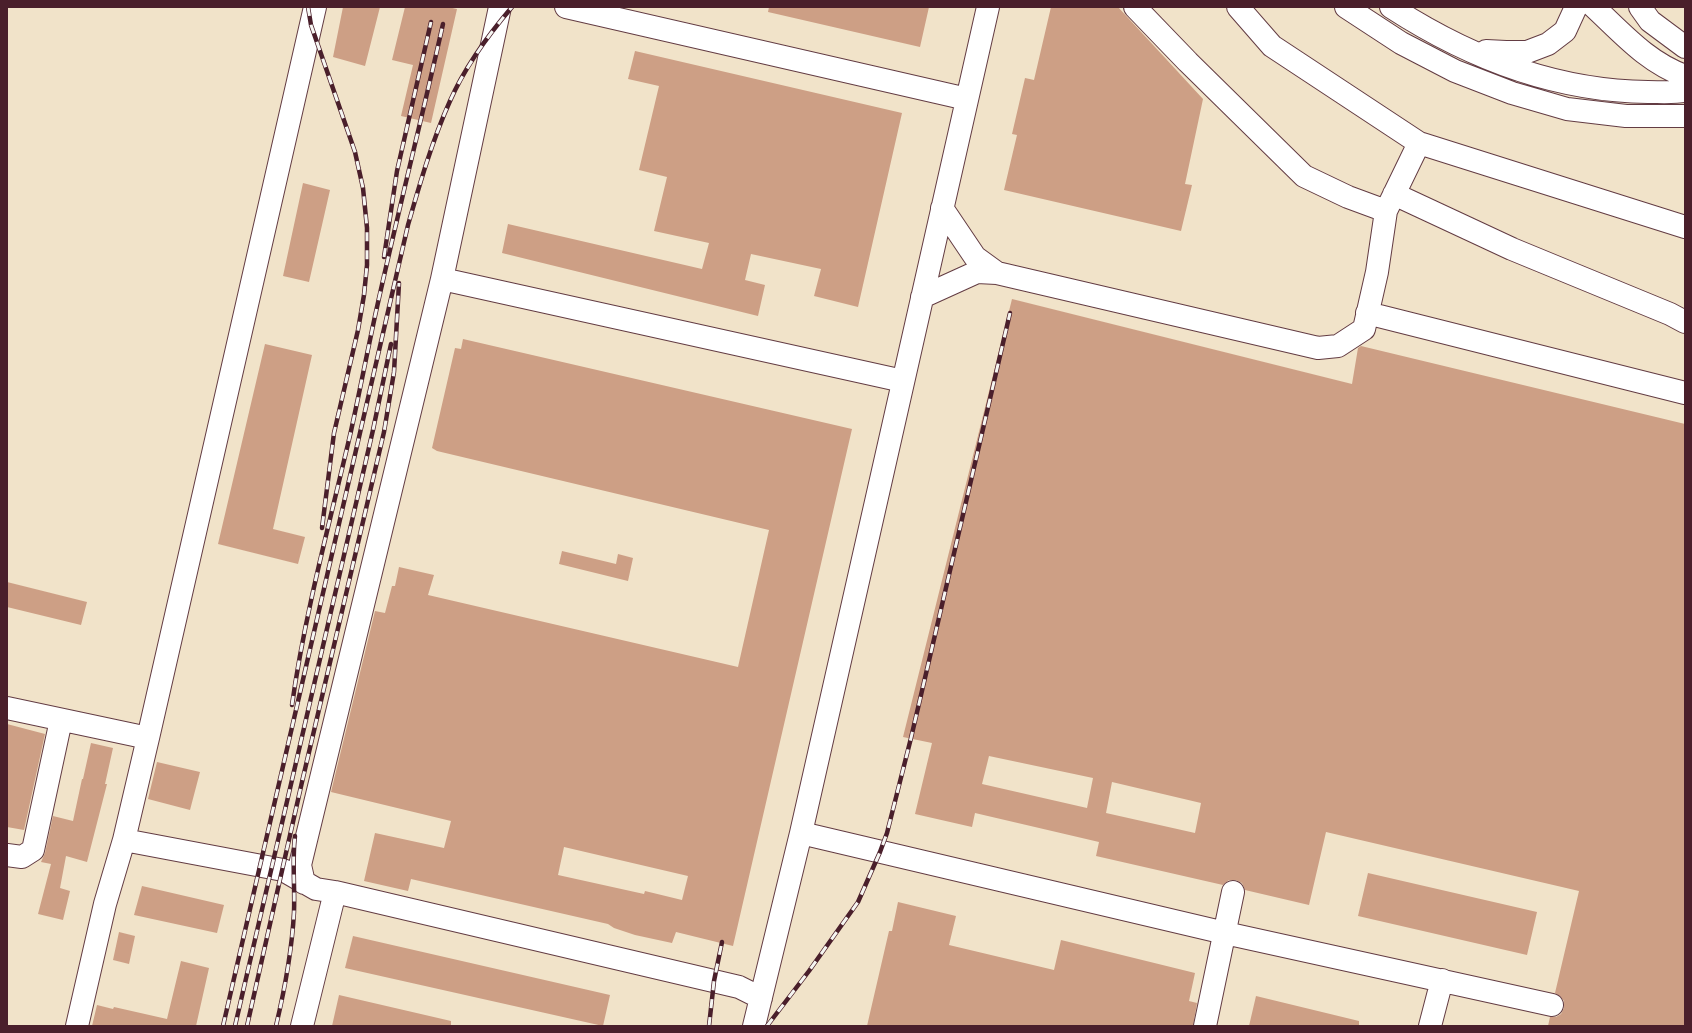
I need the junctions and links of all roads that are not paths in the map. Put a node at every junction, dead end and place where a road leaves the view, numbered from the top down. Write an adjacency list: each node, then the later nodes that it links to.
1 (315, 7): 31 (street)
2 (500, 7): 23 (street)
3 (566, 7): 16 (street)
4 (988, 7): 16 (street)
5 (1135, 7): 19 (street)
6 (1238, 7): 18 (street)
7 (1346, 7): 17 (street)
8 (1391, 7): 13 (street)
9 (1576, 7): 13 (street)
10 (1594, 7): 14 (street)
11 (1640, 7): 12 (street)
12 (1685, 47)
13 (1465, 49): 15 (street)
14 (1685, 76)
15 (1685, 91)
16 (967, 98): 20 (street)
17 (1685, 116)
18 (1418, 143): 19 (street); 21 (street)
19 (1390, 203): 25 (street); 26 (street)
20 (942, 208): 22 (street); 24 (street)
21 (1685, 227)
22 (997, 273): 24 (street); 25 (street)
23 (442, 279): 27 (street); 35 (street)
24 (922, 297): 27 (street)
25 (1367, 313): 28 (street)
26 (1685, 322)
27 (903, 381): 32 (street)
28 (1685, 394)
29 (7, 708): 30 (street)
30 (61, 720): 31 (street); 34 (street)
31 (148, 738): 33 (street)
32 (801, 833): 38 (street); 40 (street)
33 (124, 840): 35 (street); 42 (street)
34 (7, 855)
35 (304, 883): 36 (street)
36 (335, 892): 40 (street); 43 (street)
37 (1233, 892): 38 (street)
38 (1225, 933): 39 (street); 45 (street)
39 (1442, 980): 41 (street); 46 (street)
40 (761, 998): 44 (street)
41 (1552, 1005)
42 (77, 1026)
43 (302, 1026)
44 (754, 1026)
45 (1205, 1026)
46 (1430, 1026)

